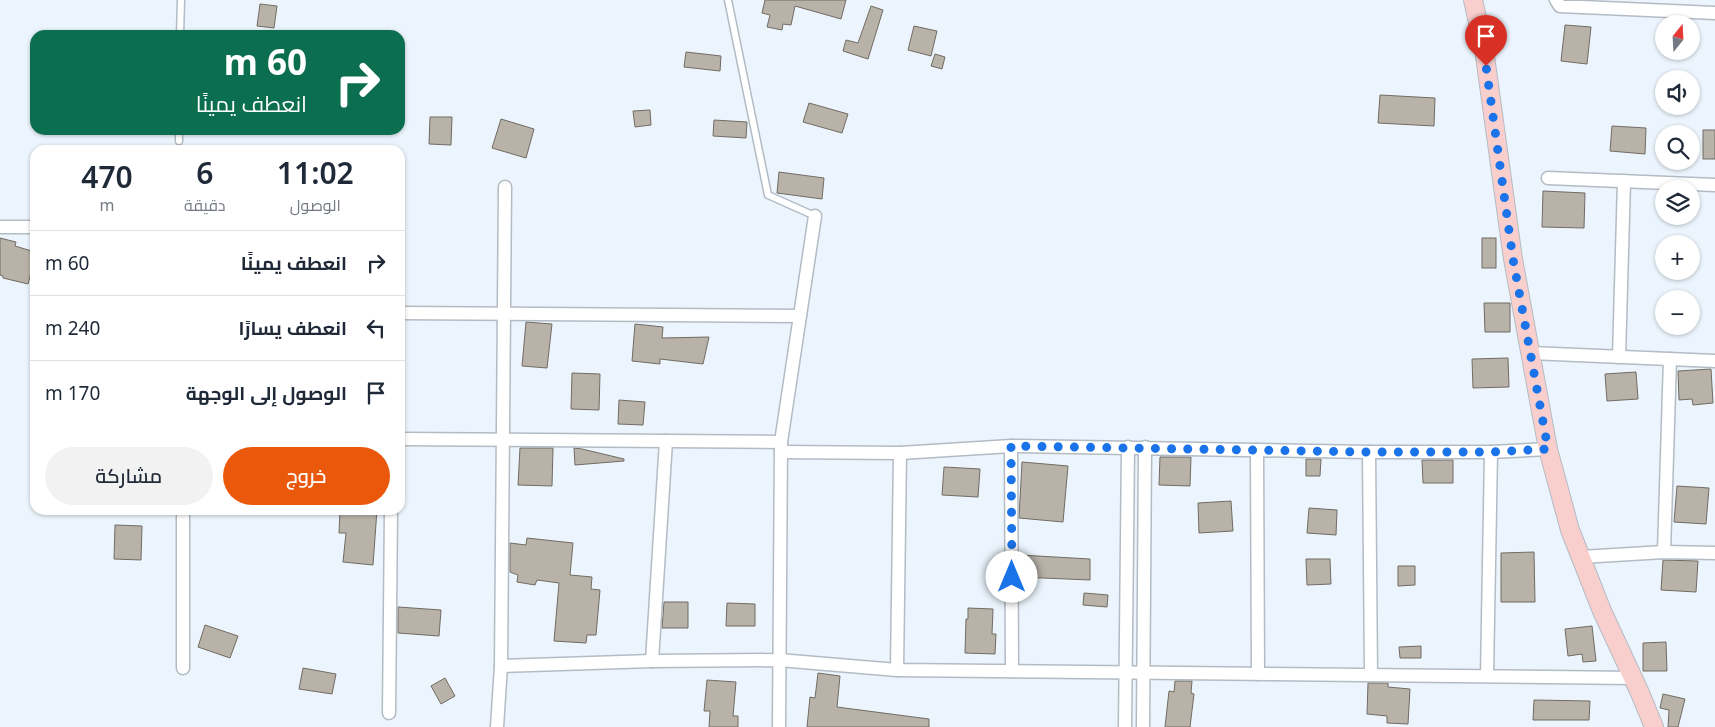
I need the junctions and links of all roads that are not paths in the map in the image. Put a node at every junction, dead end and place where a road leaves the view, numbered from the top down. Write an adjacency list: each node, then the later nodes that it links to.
1 (181, 0): 6 (lane)
2 (728, 0): 13 (lane)
3 (1474, 0): 19 (street)
4 (1556, 0): 5 (street)
5 (1715, 13)
6 (180, 30)
7 (179, 135): 8 (lane)
8 (178, 141)
9 (1548, 178): 10 (street)
10 (1624, 181): 11 (street); 20 (street)
11 (1715, 184)
12 (505, 187): 17 (street)
13 (815, 216): 18 (street)
14 (0, 226): 15 (street)
15 (30, 227)
16 (405, 313): 17 (street)
17 (504, 313): 18 (street); 24 (street)
18 (800, 316): 27 (street)
19 (1531, 354): 20 (street); 30 (street)
20 (1619, 357): 21 (street)
21 (1670, 359): 22 (street); 37 (street)
22 (1715, 361)
23 (405, 439): 24 (street)
24 (502, 440): 25 (street); 42 (street)
25 (666, 441): 27 (street); 41 (street)
26 (1011, 446): 28 (street); 34 (street); 45 (street)
27 (781, 447): 34 (street); 40 (street)
28 (1128, 447): 29 (street); 46 (street)
29 (1145, 447): 31 (street); 47 (street)
30 (1548, 449): 33 (street); 39 (street)
31 (1257, 450): 32 (street); 48 (street)
32 (1368, 452): 33 (street); 49 (street)
33 (1491, 452): 50 (street)
34 (900, 453): 44 (street)
35 (183, 515): 43 (street)
36 (391, 515): 52 (street)
37 (1664, 552): 38 (street); 39 (street)
38 (1715, 553)
39 (1581, 557): 51 (street)
40 (779, 660): 41 (street); 44 (street); 54 (street)
41 (652, 661): 42 (street)
42 (501, 666): 53 (street)
43 (183, 668)
44 (897, 670): 45 (street)
45 (1012, 671): 46 (street)
46 (1125, 672): 47 (street); 55 (street)
47 (1144, 672): 48 (street); 56 (street)
48 (1258, 674): 49 (street)
49 (1371, 675): 50 (street)
50 (1487, 676): 51 (street)
51 (1633, 678): 57 (street)
52 (389, 713)
53 (497, 727)
54 (779, 727)
55 (1124, 727)
56 (1143, 727)
57 (1654, 727)

